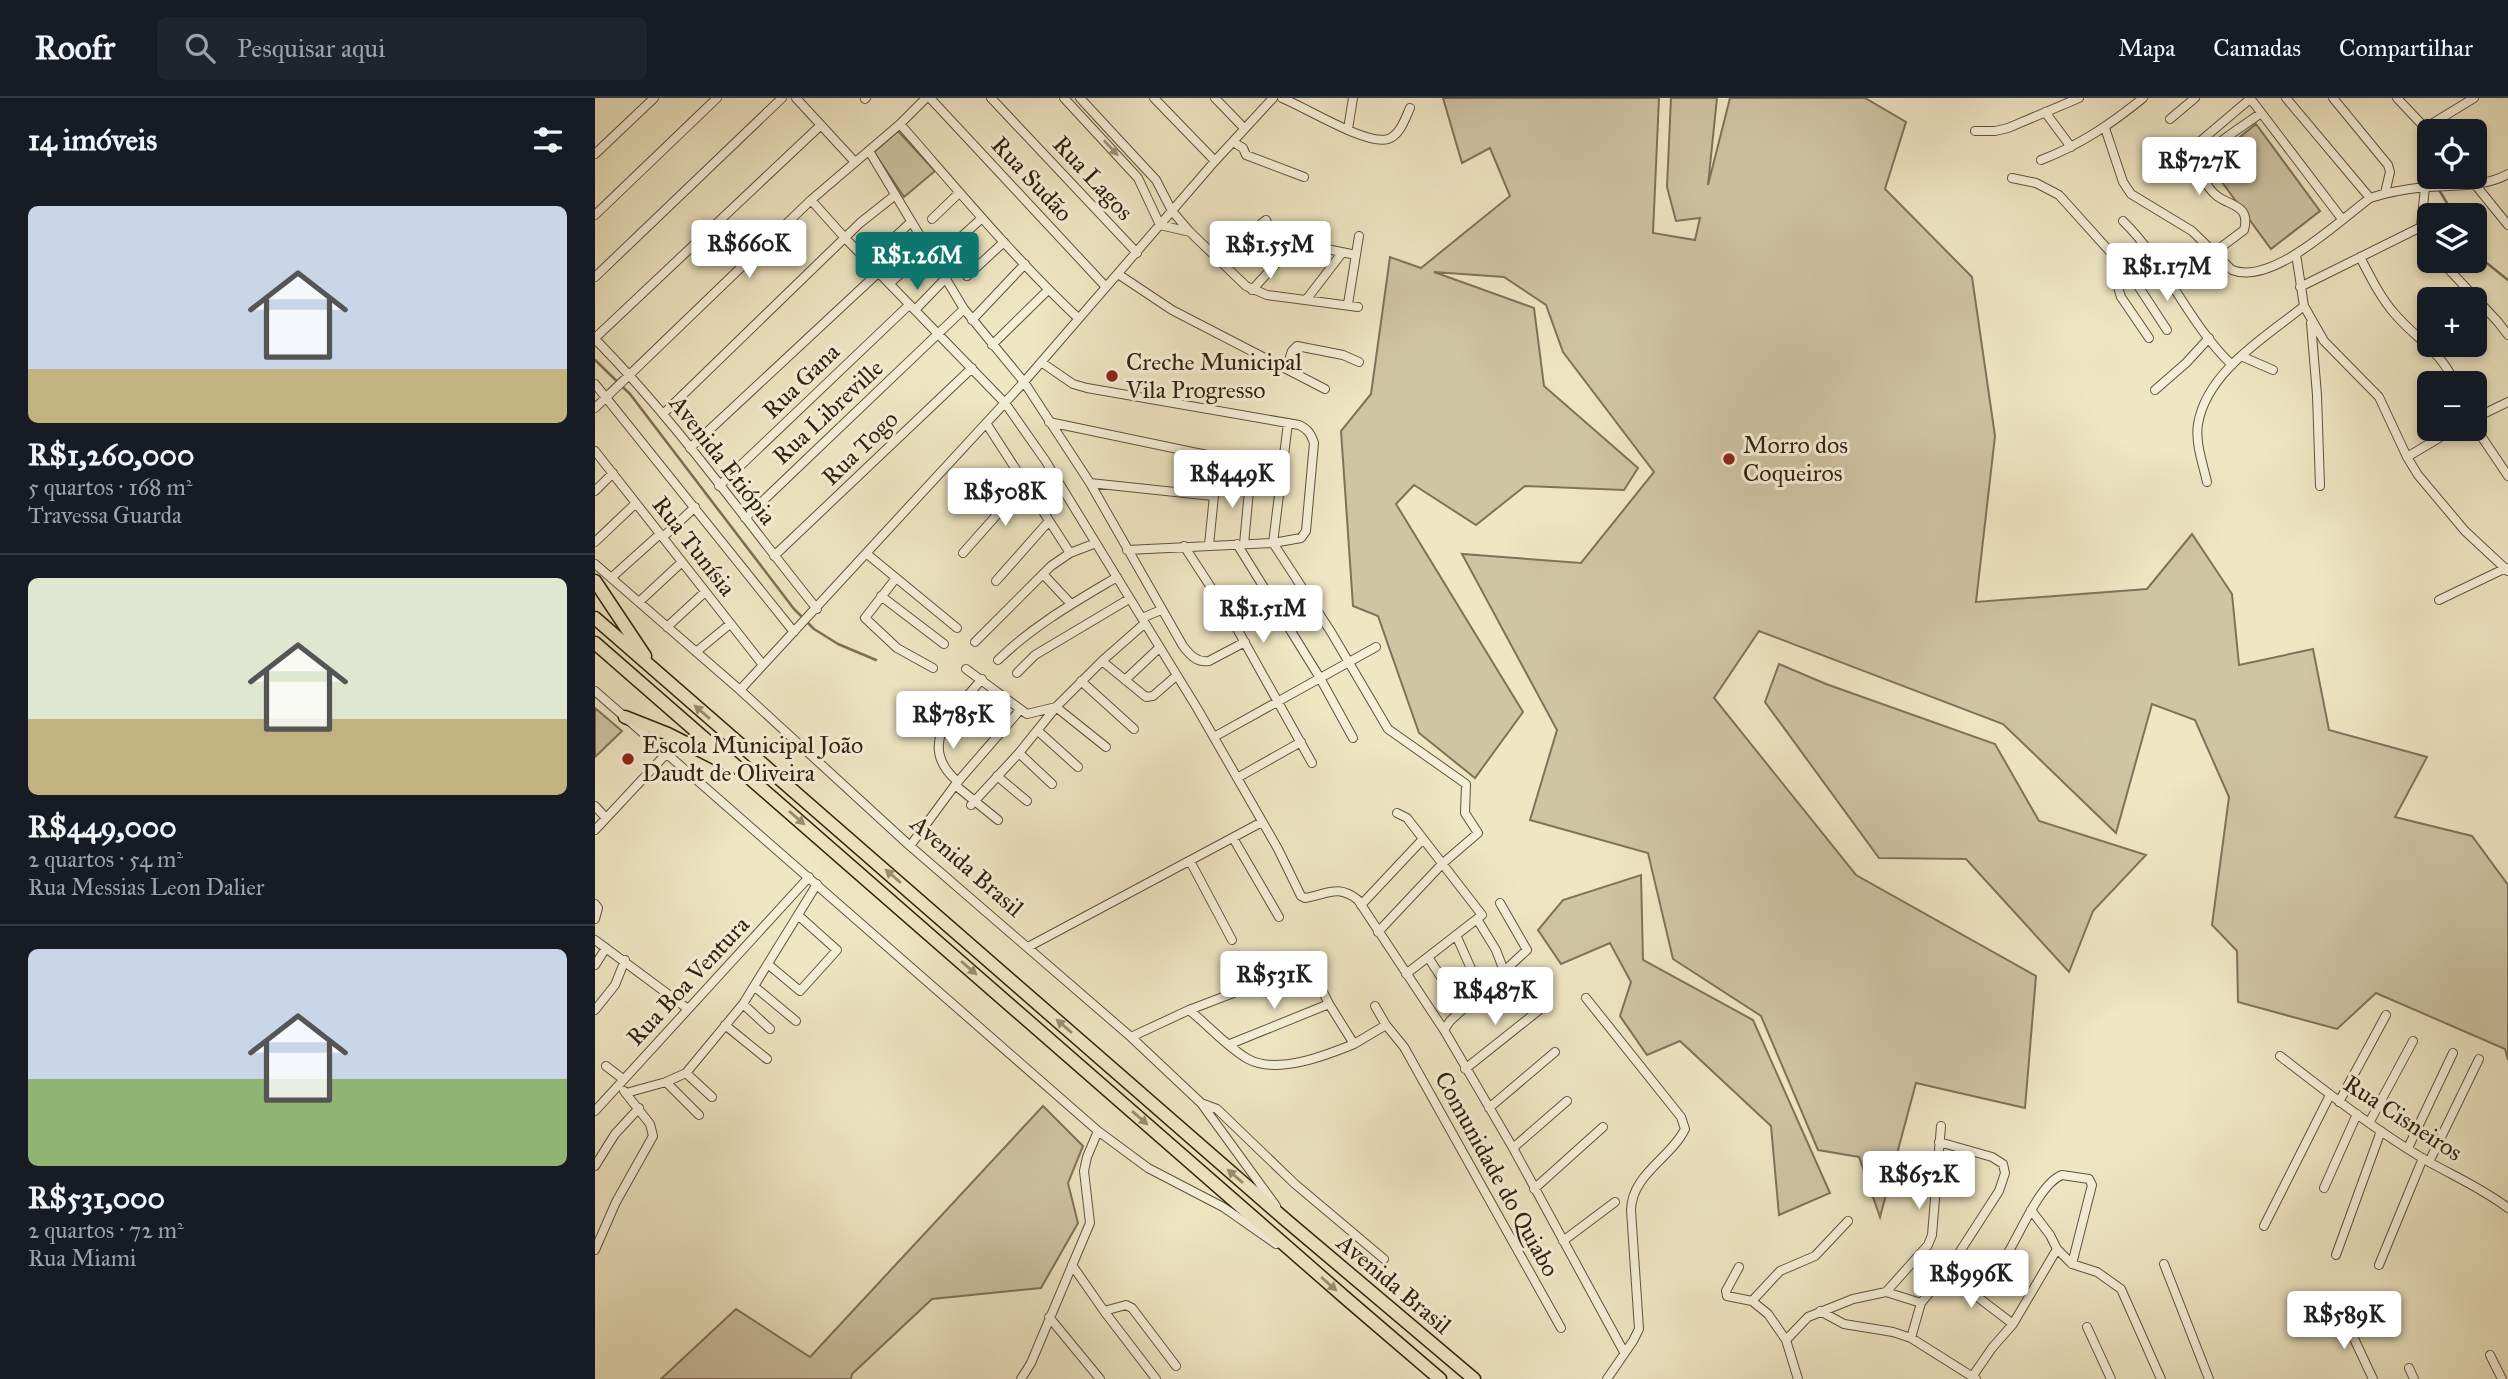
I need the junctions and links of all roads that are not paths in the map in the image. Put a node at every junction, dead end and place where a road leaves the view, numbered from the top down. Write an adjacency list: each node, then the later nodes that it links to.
1 (654, 98): 37 (street)
2 (717, 98): 54 (street)
3 (782, 98): 85 (street)
4 (796, 98): 29 (street)
5 (928, 98): 28 (street); 89 (street, Rua Sudão)
6 (991, 98): 72 (street, Rua Lagos)
7 (1065, 98): 60 (street, one-way to 60)
8 (1080, 98): 53 (street)
9 (1154, 98): 39 (street)
10 (1215, 98): 30 (street)
11 (1273, 98): 30 (street)
12 (1353, 98): 32 (street)
13 (2079, 98): 23 (street)
14 (2143, 98): 31 (street)
15 (2195, 98): 25 (street)
16 (2250, 98): 24 (street); 41 (street)
17 (2286, 98): 51 (street)
18 (2333, 98): 49 (street)
19 (2396, 98): 27 (street)
20 (2474, 98): 26 (street)
21 (1287, 99): 32 (street)
22 (1409, 108): 32 (street)
23 (2045, 111): 33 (street); 35 (street)
24 (2261, 113): 57 (street); 71 (street)
25 (2170, 119)
26 (2443, 119)
27 (2417, 120)
28 (900, 124): 36 (street); 48 (street)
29 (821, 125): 40 (street); 105 (street)
30 (1244, 128): 34 (street)
31 (2105, 128): 35 (street); 71 (street)
32 (1348, 129)
33 (1975, 131)
34 (1233, 142): 39 (street); 43 (street)
35 (2071, 147): 38 (street)
36 (869, 151): 40 (street); 50 (street)
37 (595, 154)
38 (2041, 160)
39 (1215, 161): 53 (street)
40 (855, 162): 52 (street)
41 (2164, 172)
42 (2508, 174): 45 (street)
43 (1304, 177)
44 (2012, 178): 83 (street)
45 (2487, 182)
46 (2417, 189): 49 (street)
47 (2479, 189): 61 (street)
48 (959, 193): 55 (street); 56 (street)
49 (2385, 193): 51 (street)
50 (894, 196): 59 (street); 65 (street)
51 (2370, 198): 57 (street)
52 (811, 200): 65 (street); 117 (street)
53 (1172, 211): 60 (street); 63 (street)
54 (595, 215)
55 (982, 218): 66 (street); 68 (street)
56 (932, 219)
57 (2341, 219): 73 (street)
58 (2123, 221): 78 (street)
59 (911, 222): 69 (street); 77 (street)
60 (1160, 225): 63 (street); 72 (street)
61 (2508, 225)
62 (2417, 228): 75 (street)
63 (1190, 232): 76 (street)
64 (1359, 236): 74 (street)
65 (845, 238): 77 (street); 127 (street)
66 (1004, 242): 79 (street); 84 (street)
67 (1296, 242): 70 (street); 76 (street); 92 (street)
68 (950, 247)
69 (928, 250): 86 (street); 87 (street)
70 (1342, 253): 74 (street); 93 (street)
71 (2215, 253): 73 (street); 88 (street)
72 (1137, 254): 82 (street)
73 (2296, 254): 90 (street)
74 (1356, 255): 94 (street)
75 (2360, 257): 90 (street); 116 (street)
76 (1218, 259): 92 (street)
77 (869, 261): 80 (street)
78 (2156, 261): 83 (street); 88 (street)
79 (1025, 264): 91 (street); 100 (street)
80 (879, 272): 87 (street); 133 (street)
81 (2452, 273): 104 (street)
82 (1118, 274): 89 (street); 114 (street)
83 (2131, 275): 102 (street); 106 (street)
84 (967, 276)
85 (595, 277)
86 (945, 279): 96 (street, Rua Gana); 98 (street)
87 (890, 283): 96 (street)
88 (2172, 284): 107 (street)
89 (1106, 287): 99 (street)
90 (2300, 287): 95 (street)
91 (1048, 290): 99 (street); 108 (street)
92 (1252, 290): 93 (street)
93 (1306, 300): 94 (street)
94 (1348, 304): 97 (street)
95 (2304, 306): 101 (street); 109 (street)
96 (912, 307): 103 (street); 142 (street, Rua Gana)
97 (1357, 307)
98 (964, 309): 100 (street); 103 (street, Rua Libreville)
99 (1078, 318): 110 (street)
100 (972, 320): 108 (street)
101 (2310, 320): 136 (street); 143 (street)
102 (2167, 330)
103 (939, 334): 113 (street); 148 (street, Rua Libreville)
104 (2508, 334)
105 (595, 338): 117 (street, Avenida Etiópia)
106 (2149, 338)
107 (2209, 338): 112 (street); 121 (street)
108 (992, 345): 118 (street)
109 (2241, 356): 112 (street); 115 (street)
110 (1041, 362): 118 (street); 130 (street)
111 (1359, 362): 114 (street)
112 (2232, 365): 139 (street)
113 (972, 369): 123 (street); 161 (street, Rua Togo)
114 (1286, 369): 120 (street)
115 (2273, 370)
116 (2449, 371)
117 (628, 377): 122 (street); 127 (street, Avenida Etiópia)
118 (1024, 382): 123 (street); 128 (street)
119 (595, 384): 122 (street, Avenida Etiópia)
120 (1325, 389)
121 (2155, 390)
122 (609, 394): 125 (street); 147 (street, Avenida Etiópia)
123 (1005, 402): 129 (street); 153 (street)
124 (2508, 402): 126 (street)
125 (595, 408)
126 (2487, 412)
127 (663, 414): 133 (street, Avenida Etiópia)
128 (1049, 422): 135 (street); 141 (street)
129 (986, 423): 140 (street); 159 (street)
130 (1288, 423): 152 (street); 152 (street)
131 (2434, 441): 136 (street)
132 (2484, 441): 138 (street)
133 (690, 448): 142 (street, Avenida Etiópia)
134 (595, 451): 137 (street, Rua Tunísia)
135 (1218, 456): 145 (street); 154 (street)
136 (2407, 457): 164 (street)
137 (613, 473): 144 (street); 146 (street, Rua Tunísia)
138 (2508, 476)
139 (2207, 482)
140 (1025, 483): 149 (street); 158 (street)
141 (1090, 483): 145 (street); 157 (street)
142 (719, 486): 148 (street, Avenida Etiópia)
143 (2320, 486)
144 (595, 491)
145 (1213, 496): 155 (street)
146 (636, 503): 150 (street, Rua Tunísia); 151 (street)
147 (695, 507): 150 (street); 184 (street, Avenida Etiópia)
148 (745, 518): 161 (street, Avenida Etiópia)
149 (1049, 520): 160 (street); 170 (street)
150 (661, 535): 162 (street, Rua Tunísia); 167 (street)
151 (595, 542)
152 (1273, 542): 154 (street); 194 (street)
153 (1096, 543): 160 (street); 166 (street)
154 (1240, 544): 155 (street); 201 (street)
155 (1209, 545): 156 (street)
156 (1184, 546): 157 (street); 186 (street)
157 (1127, 550): 178 (street)
158 (963, 553)
159 (867, 554): 168 (street); 177 (street)
160 (1070, 554): 165 (street)
161 (774, 556): 177 (street, Avenida Etiópia)
162 (682, 562): 171 (street, Rua Tunísia); 175 (street)
163 (595, 564): 167 (street, Avenida Brasil)
164 (2507, 570): 174 (street)
165 (1043, 574): 176 (street); 185 (street)
166 (1117, 577): 173 (street); 176 (street)
167 (611, 578): 175 (street, Avenida Brasil)
168 (896, 578): 172 (street); 183 (street)
169 (595, 581): 198 (highway)
170 (996, 581)
171 (705, 592): 181 (street, Rua Tunísia); 182 (street)
172 (881, 596): 188 (street); 196 (street)
173 (1129, 599): 180 (street); 199 (street)
174 (2439, 600)
175 (639, 602): 182 (street, Avenida Brasil)
176 (1071, 604): 192 (street)
177 (817, 609): 184 (street)
178 (1161, 610): 180 (street); 186 (street)
179 (595, 618): 198 (highway, Avenida Brasil)
180 (1143, 621): 190 (street); 193 (street)
181 (730, 624): 191 (street); 195 (street, Rua Tunísia)
182 (667, 627): 191 (street, Avenida Brasil)
183 (957, 628)
184 (795, 632): 195 (street)
185 (975, 642)
186 (1245, 642): 207 (street)
187 (595, 643): 221 (highway, Avenida Brasil)
188 (944, 645)
189 (1375, 647): 194 (street)
190 (1159, 648): 200 (street); 203 (street)
191 (696, 653): 205 (street, Avenida Brasil)
192 (998, 660)
193 (1102, 661): 203 (street); 204 (street)
194 (1349, 662): 201 (street); 238 (street)
195 (763, 665): 205 (street)
196 (933, 668)
197 (966, 669): 202 (street)
198 (655, 671): 319 (highway, Avenida Brasil, one-way to 198)
199 (1017, 673)
200 (1176, 676): 203 (street); 213 (street)
201 (1320, 678): 207 (street); 214 (street)
202 (982, 679): 209 (street); 224 (street)
203 (1125, 680)
204 (1081, 681): 208 (street); 211 (street)
205 (740, 690): 236 (street, Avenida Brasil)
206 (595, 691): 210 (street, Avenida Brasil)
207 (1279, 702): 213 (street); 215 (street)
208 (1056, 707): 209 (street); 212 (street); 216 (street)
209 (1020, 710): 224 (street)
210 (625, 717): 218 (street, Avenida Brasil); 221 (highway)
211 (1134, 729)
212 (1038, 731): 217 (street); 220 (street)
213 (1214, 737): 223 (street)
214 (1353, 738)
215 (1301, 742): 219 (street); 223 (street)
216 (1106, 747)
217 (1019, 753): 222 (street); 225 (street)
218 (666, 754): 230 (street); 239 (street, Avenida Brasil)
219 (1312, 763)
220 (1079, 767)
221 (746, 774): 330 (highway, Avenida Brasil, one-way to 330)
222 (997, 776): 226 (street); 227 (street)
223 (1237, 778): 232 (street)
224 (956, 784): 227 (street); 236 (street)
225 (1052, 784)
226 (1027, 801)
227 (972, 803): 231 (street)
228 (595, 806): 230 (street)
229 (1397, 813): 235 (street)
230 (606, 818): 233 (street)
231 (998, 820)
232 (1262, 822): 234 (street); 243 (street)
233 (595, 830)
234 (1233, 838): 237 (street); 245 (street)
235 (1423, 839): 238 (street); 243 (street)
236 (910, 846): 252 (street, Avenida Brasil)
237 (1190, 861): 251 (street); 252 (street)
238 (1442, 864): 247 (street); 248 (street)
239 (809, 877): 240 (street, Avenida Brasil); 268 (street, Rua Boa Ventura)
240 (817, 884): 244 (street); 307 (street, Avenida Brasil)
241 (1500, 903): 258 (street)
242 (595, 904): 246 (street)
243 (1361, 905): 248 (street)
244 (799, 916): 257 (street); 257 (street)
245 (1279, 916)
246 (595, 919)
247 (1477, 919): 249 (street); 258 (street)
248 (1378, 932): 259 (street)
249 (1456, 936): 254 (street); 262 (street)
250 (595, 940): 253 (street)
251 (1232, 940)
252 (1028, 947): 277 (street, Avenida Brasil)
253 (606, 948): 255 (street); 256 (street)
254 (1428, 957): 259 (street); 261 (street)
255 (625, 960): 268 (street); 269 (street)
256 (595, 965)
257 (769, 965): 260 (street)
258 (1504, 971): 262 (street)
259 (1406, 974): 276 (street)
260 (755, 987): 264 (street); 272 (street)
261 (1450, 990)
262 (1479, 994): 276 (street)
263 (1585, 998): 347 (street)
264 (743, 1004): 273 (street); 275 (street)
265 (1329, 1004): 270 (street); 279 (street); 280 (street)
266 (1375, 1006): 274 (street, Comunidade do Quiabo)
267 (1543, 1007): 287 (street)
268 (688, 1009): 289 (street, Rua Boa Ventura)
269 (595, 1010)
270 (1189, 1010): 277 (street); 279 (street)
271 (2386, 1015): 297 (street)
272 (796, 1021)
273 (725, 1025): 284 (street); 288 (street)
274 (1386, 1026): 280 (street); 344 (street, Comunidade do Quiabo)
275 (770, 1029)
276 (1444, 1030): 287 (street)
277 (1131, 1037): 298 (street, Avenida Brasil)
278 (2413, 1041): 304 (street)
279 (1230, 1044): 280 (street)
280 (1355, 1044)
281 (1555, 1052): 300 (street)
282 (2453, 1053): 311 (street)
283 (2280, 1056): 292 (street, Rua Cisneiros)
284 (767, 1059)
285 (2479, 1059): 312 (street)
286 (606, 1066): 289 (street)
287 (1465, 1069): 300 (street)
288 (686, 1073): 290 (street); 294 (street)
289 (621, 1082): 291 (street); 296 (street, Rua Boa Ventura)
290 (666, 1082): 291 (street); 303 (street)
291 (626, 1093): 299 (street)
292 (2330, 1095): 297 (street, Rua Cisneiros); 321 (street)
293 (595, 1096): 296 (street)
294 (712, 1097)
295 (1567, 1101): 310 (street)
296 (603, 1102): 301 (street, Rua Boa Ventura)
297 (2339, 1102): 302 (street, Rua Cisneiros)
298 (1201, 1103): 319 (street, Avenida Brasil); 326 (street)
299 (639, 1108): 313 (street); 324 (street)
300 (1489, 1108): 310 (street)
301 (595, 1111)
302 (2357, 1114): 304 (street, Rua Cisneiros); 314 (street)
303 (699, 1115)
304 (2369, 1123): 308 (street, Rua Cisneiros)
305 (1941, 1126): 309 (street)
306 (1602, 1127): 315 (street)
307 (1098, 1131): 329 (street); 330 (street, Avenida Brasil)
308 (2381, 1131): 311 (street, Rua Cisneiros); 325 (street)
309 (1939, 1142): 333 (street); 334 (street)
310 (1513, 1147): 315 (street)
311 (2408, 1148): 312 (street, Rua Cisneiros)
312 (2426, 1160): 317 (street, Rua Cisneiros); 331 (street)
313 (595, 1166)
314 (2324, 1188)
315 (1534, 1189): 322 (street)
316 (1615, 1202): 322 (street)
317 (2508, 1208)
318 (2031, 1210): 323 (street); 327 (street); 335 (street)
319 (1287, 1221): 357 (highway, Avenida Brasil)
320 (1848, 1221): 336 (street)
321 (2264, 1226)
322 (1563, 1241): 347 (street)
323 (2057, 1249): 327 (street); 342 (street)
324 (595, 1250)
325 (2336, 1255)
326 (1384, 1259)
327 (2072, 1264): 360 (street)
328 (2164, 1264): 361 (street)
329 (1072, 1265): 338 (street); 341 (street)
330 (1307, 1265): 356 (highway, Avenida Brasil, one-way to 356)
331 (2379, 1265)
332 (1739, 1267): 336 (street)
333 (1946, 1273): 335 (street); 337 (street)
334 (1886, 1292): 337 (street); 339 (street)
335 (1977, 1297): 342 (street)
336 (1752, 1301): 346 (street)
337 (1921, 1303): 345 (street)
338 (1104, 1311): 349 (street); 355 (street)
339 (1820, 1311): 345 (street); 346 (street)
340 (2340, 1311): 362 (street)
341 (1049, 1317): 352 (street); 354 (street)
342 (2013, 1324): 353 (street)
343 (2087, 1327): 359 (street)
344 (1561, 1328)
345 (1911, 1338): 353 (street)
346 (1786, 1340): 351 (street)
347 (1625, 1352): 358 (street)
348 (2490, 1355): 364 (street)
349 (1176, 1366)
350 (2409, 1368): 363 (street)
351 (1796, 1377)
352 (1023, 1378)
353 (1974, 1378)
354 (1100, 1379)
355 (1156, 1379)
356 (1440, 1379)
357 (1474, 1379)
358 (1607, 1379)
359 (2111, 1379)
360 (2161, 1379)
361 (2209, 1379)
362 (2373, 1379)
363 (2414, 1379)
364 (2502, 1379)

